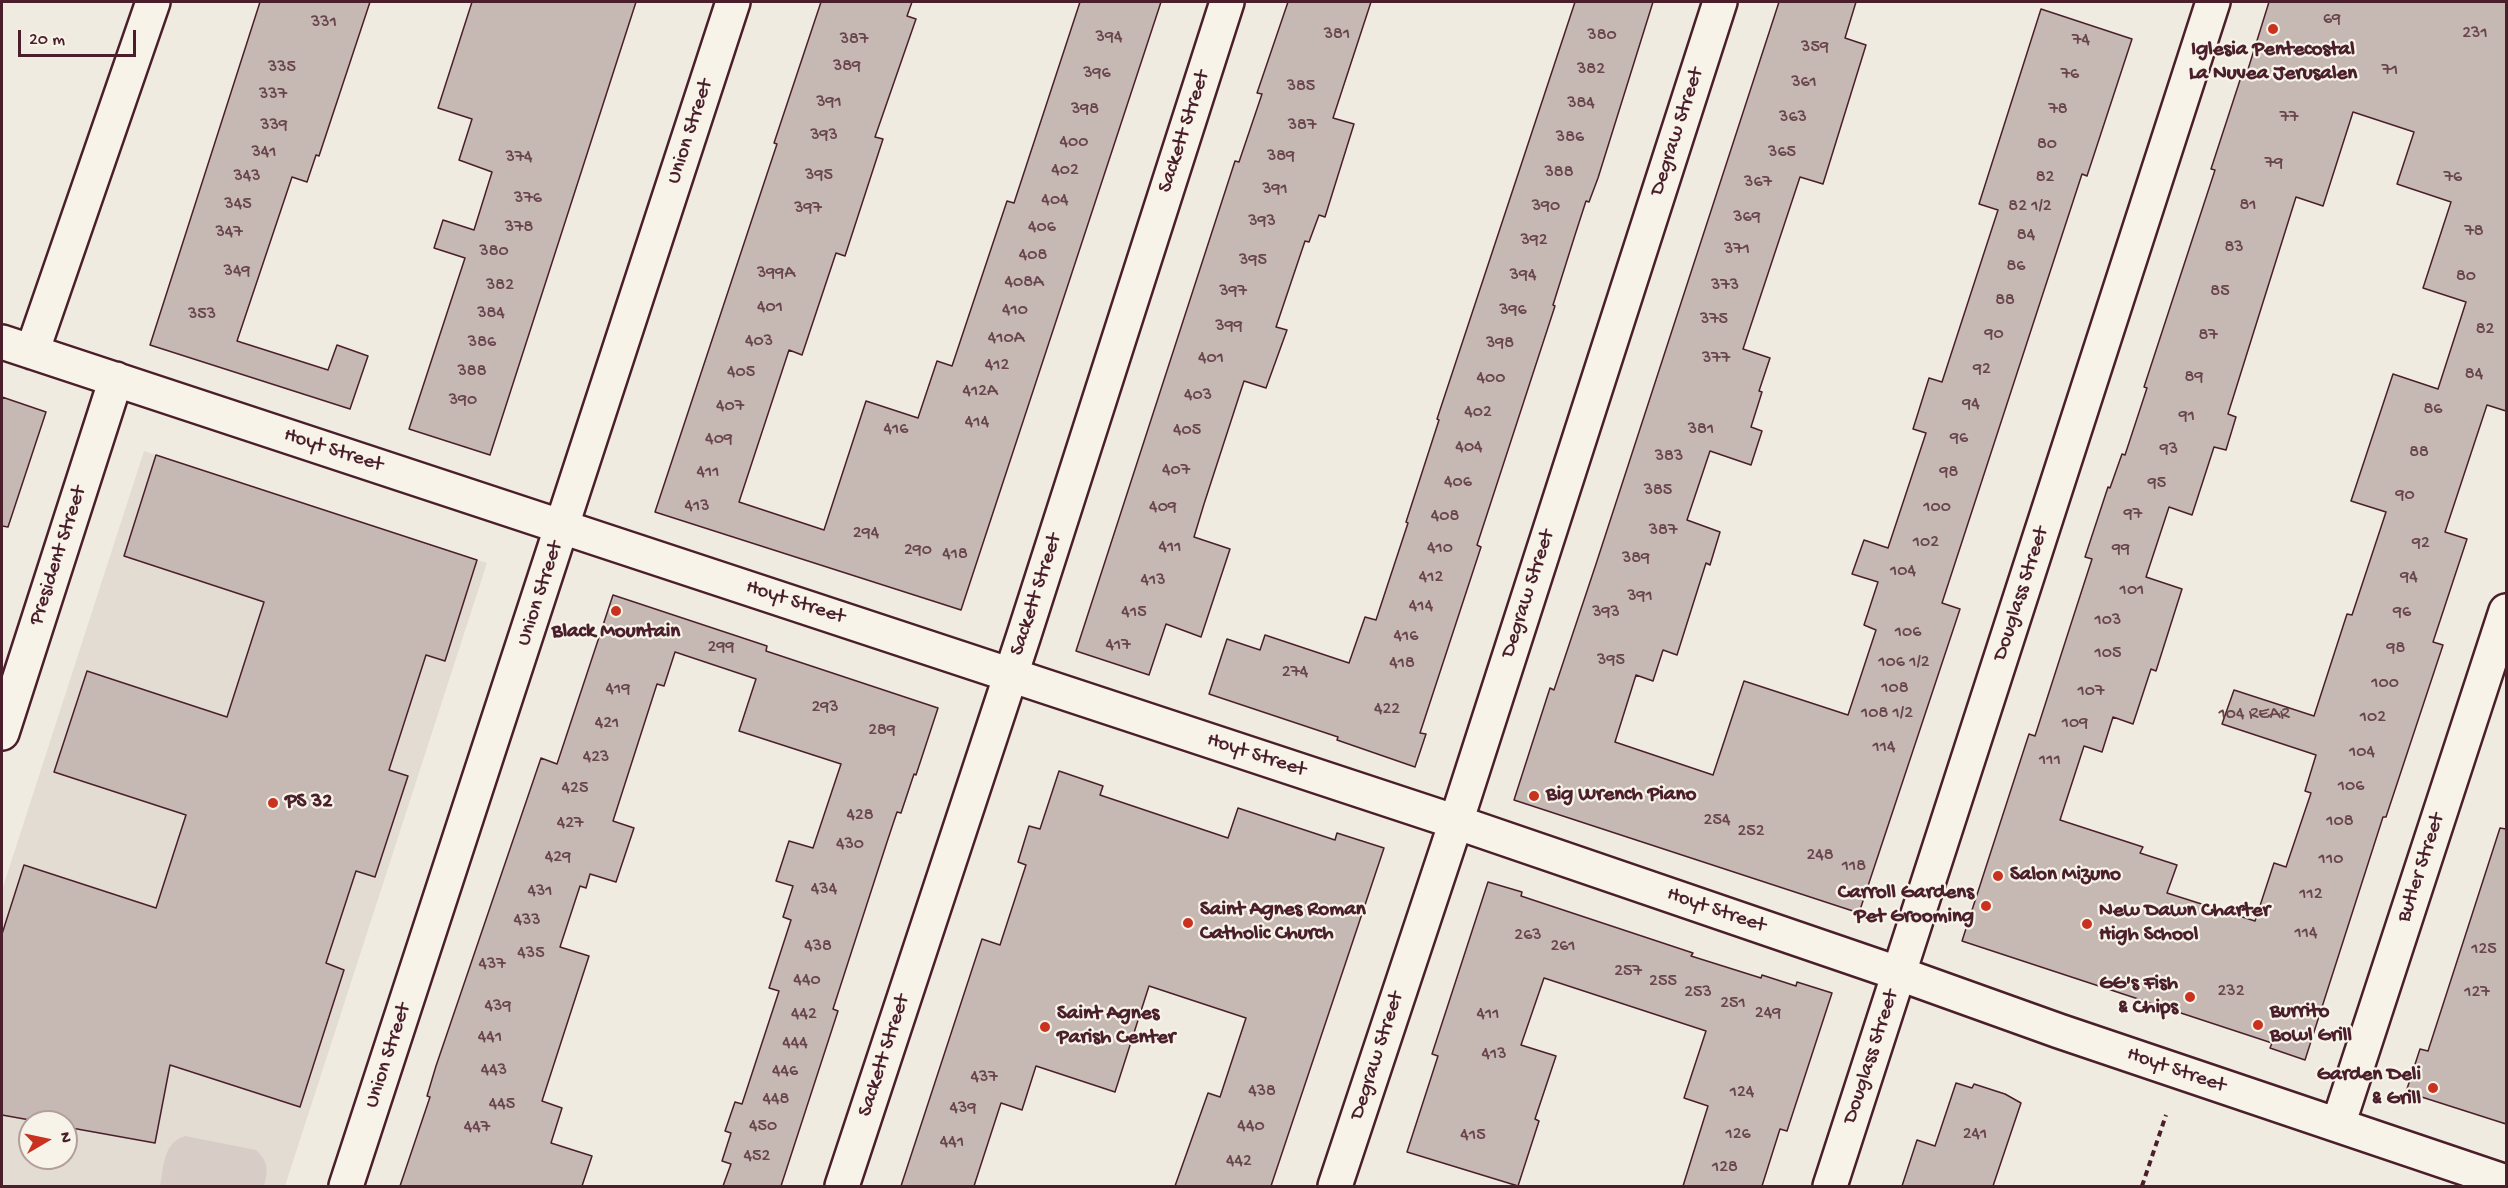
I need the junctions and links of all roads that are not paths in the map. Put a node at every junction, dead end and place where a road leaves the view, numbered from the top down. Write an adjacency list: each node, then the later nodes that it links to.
1 (153, 2): 6 (street)
2 (733, 2): 8 (street, Union Street)
3 (1227, 2): 10 (street, Sackett Street)
4 (1720, 2): 12 (street, Degraw Street)
5 (2213, 2): 13 (street, Douglass Street)
6 (16, 347): 7 (street, Hoyt Street)
7 (116, 379): 8 (street, Hoyt Street); 11 (street, President Street)
8 (563, 526): 10 (street, Hoyt Street); 16 (street, Union Street)
9 (2506, 611): 14 (street, Butler Street)
10 (1011, 674): 12 (street, Hoyt Street); 17 (street, Sackett Street)
11 (2, 733)
12 (1456, 822): 13 (street, Hoyt Street); 18 (street, Degraw Street)
13 (1900, 974): 14 (street, Hoyt Street); 19 (street, Douglass Street)
14 (2338, 1125): 15 (street, Hoyt Street)
15 (2506, 1182)
16 (346, 1186)
17 (842, 1186)
18 (1335, 1186)
19 (1830, 1186)

